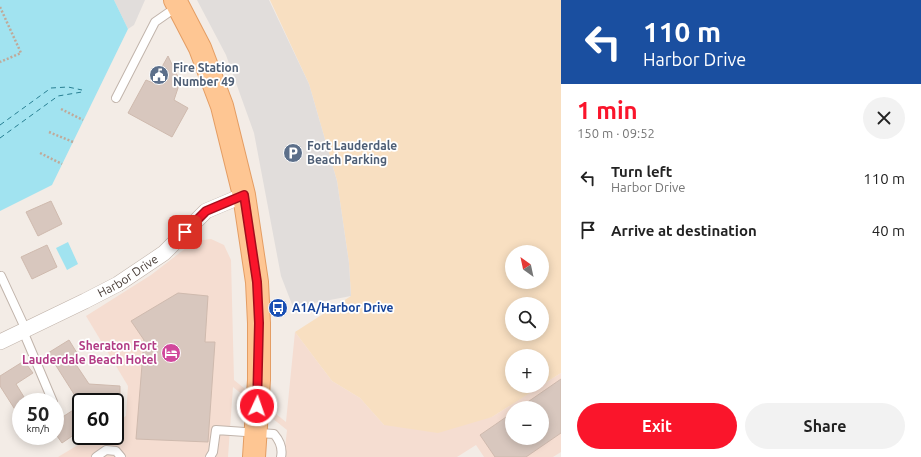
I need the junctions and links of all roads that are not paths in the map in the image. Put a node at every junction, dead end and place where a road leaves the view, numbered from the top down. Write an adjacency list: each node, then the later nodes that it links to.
1 (177, 3): 2 (lane); 3 (main road)
2 (116, 98)
3 (244, 195): 5 (street, Harbor Drive); 8 (main road)
4 (1, 276): 5 (lane)
5 (24, 330): 6 (street, Harbor Drive); 7 (lane)
6 (0, 342)
7 (49, 393)
8 (256, 433): 11 (lane); 12 (main road); 13 (lane)
9 (96, 457): 10 (lane)
10 (121, 457)
11 (210, 457)
12 (254, 457)
13 (282, 457)

